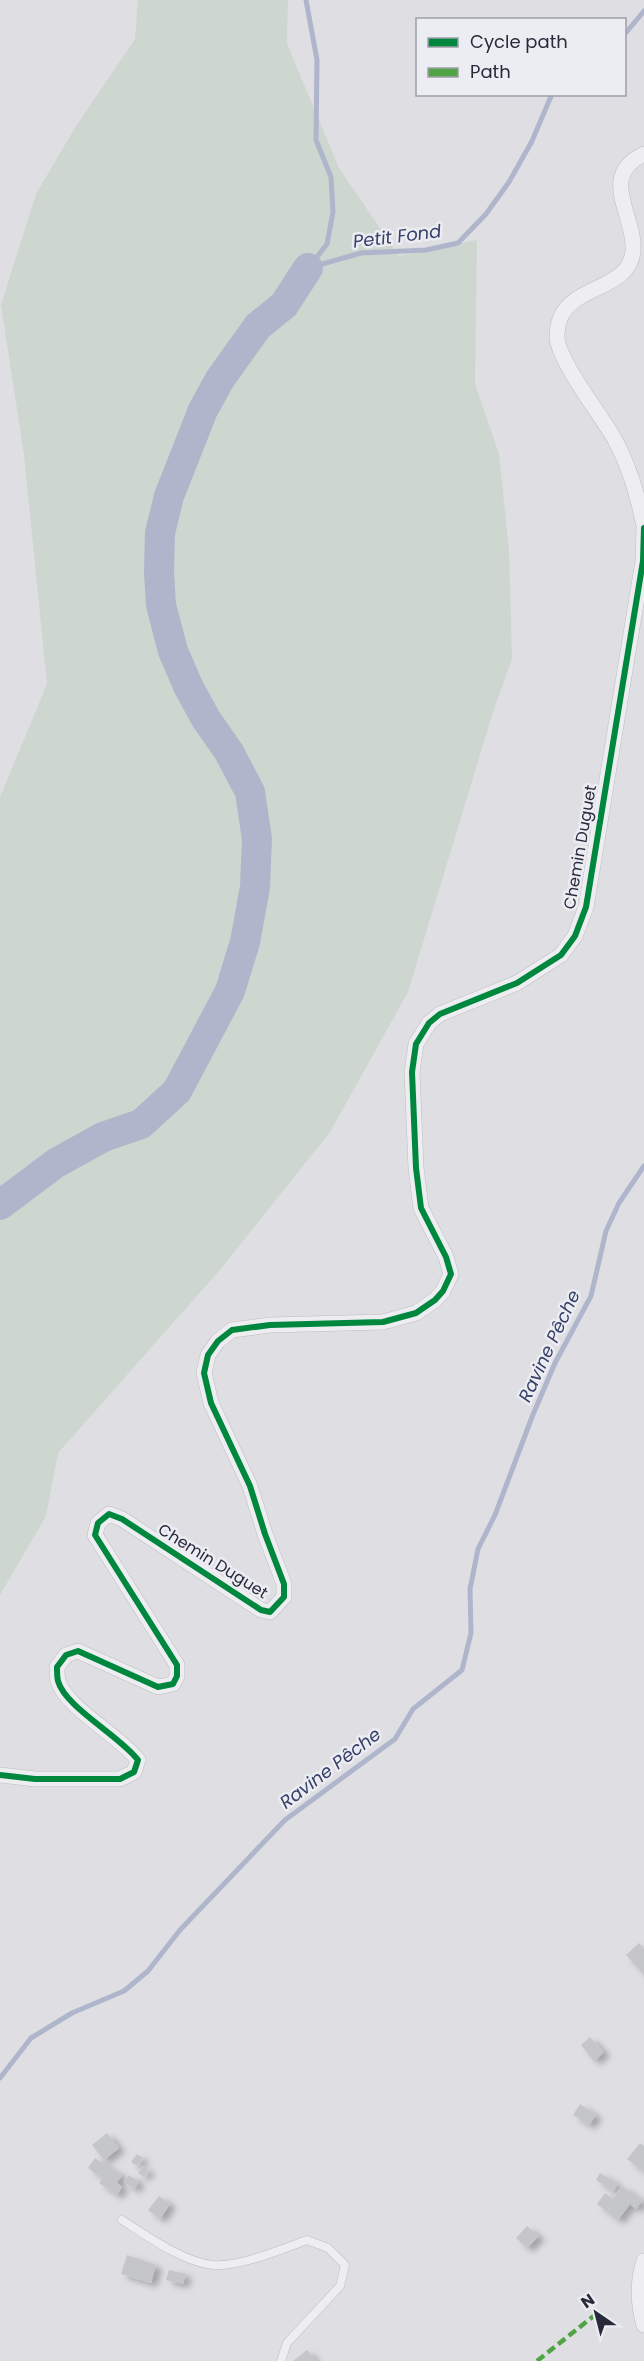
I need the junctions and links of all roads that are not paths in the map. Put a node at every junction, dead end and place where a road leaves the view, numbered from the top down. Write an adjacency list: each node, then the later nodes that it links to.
1 (644, 154): 2 (street, Chemin Duguet)
2 (644, 527): 3 (street, Chemin Duguet)
3 (0, 1775)
4 (122, 2220): 7 (lane)
5 (644, 2261): 6 (street)
6 (644, 2325)
7 (281, 2361)

